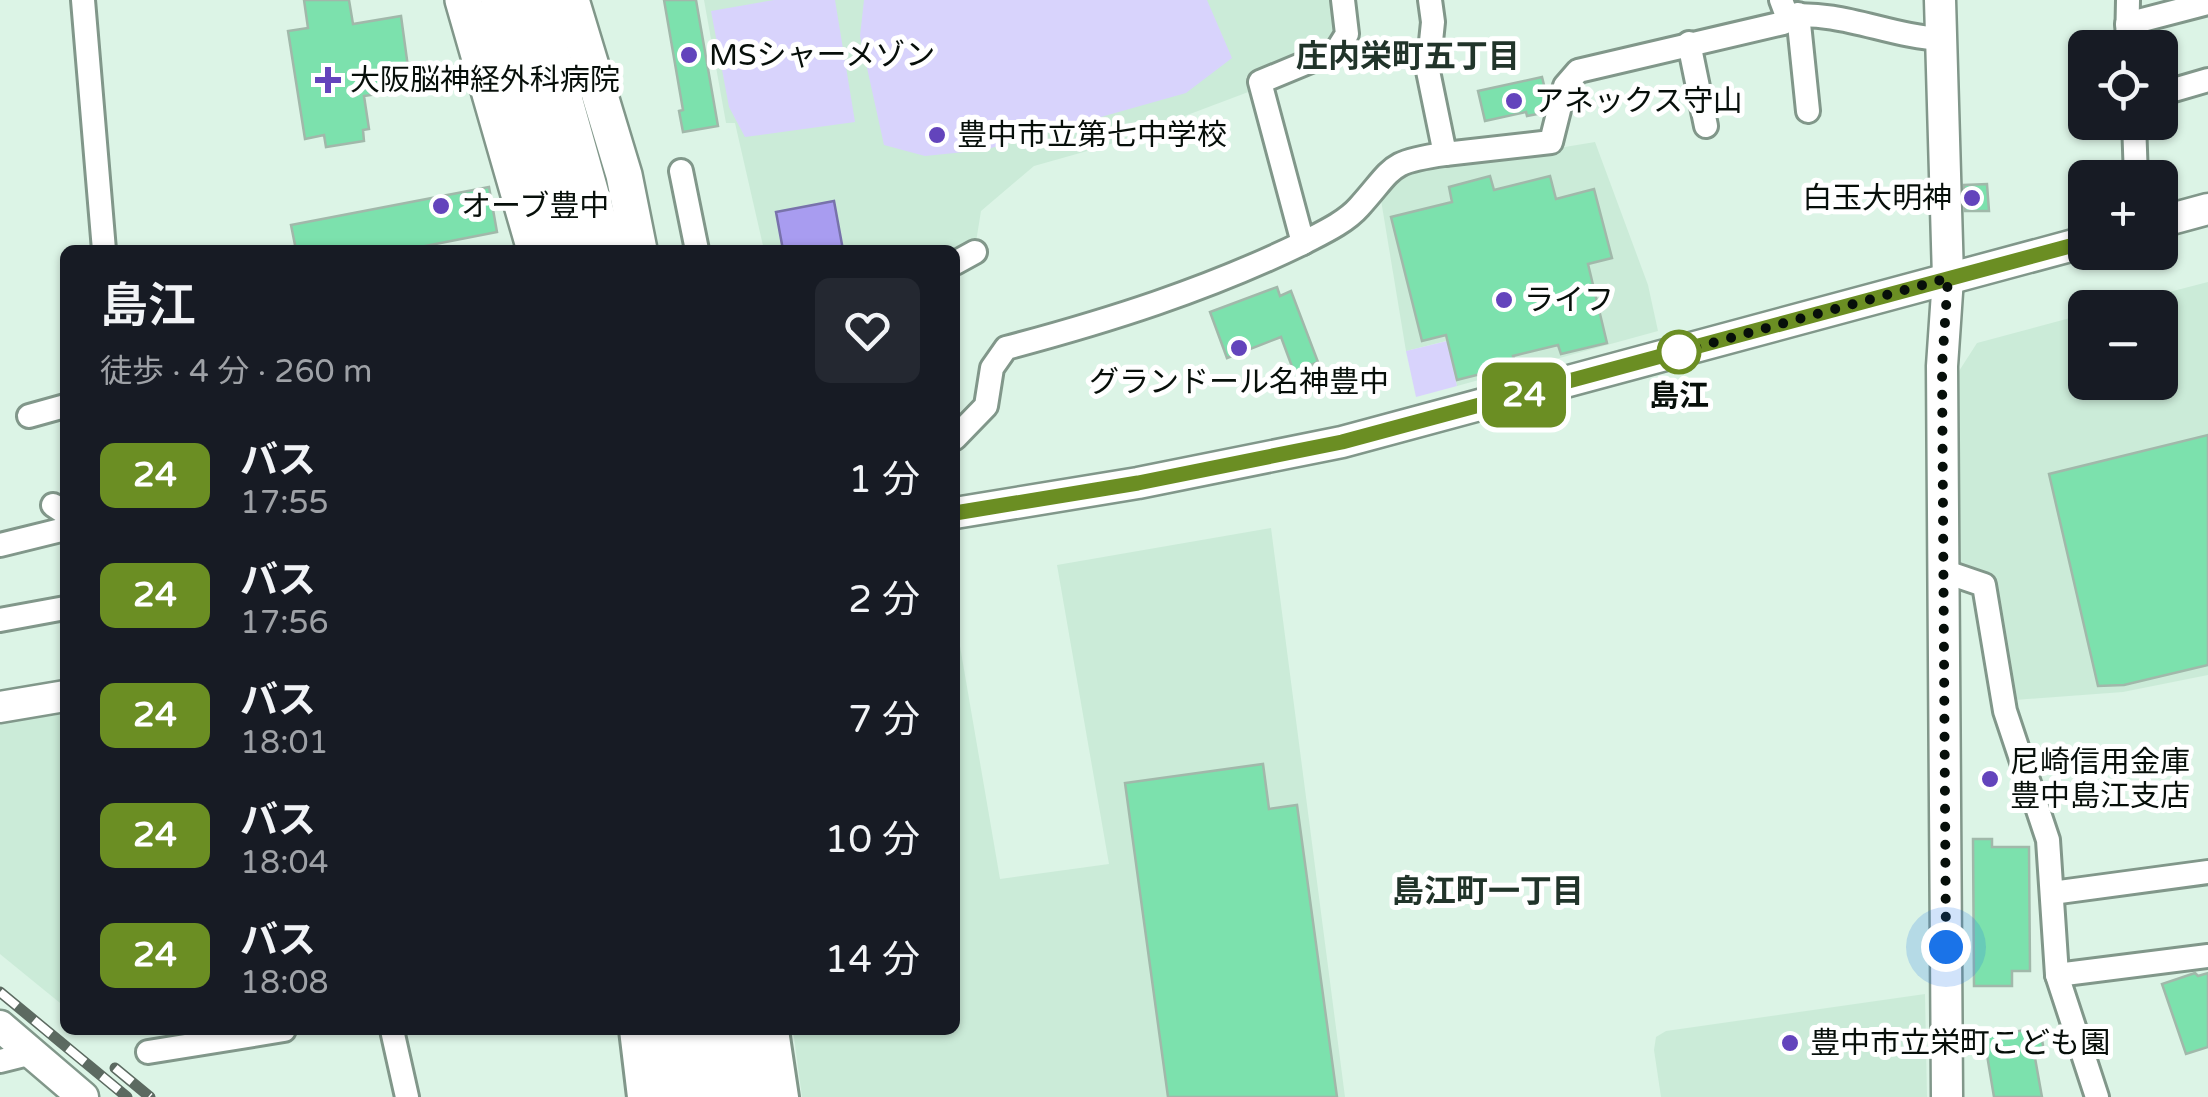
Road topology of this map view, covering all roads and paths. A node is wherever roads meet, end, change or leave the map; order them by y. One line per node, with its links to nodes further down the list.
1 (83, 0): 23 (street)
2 (463, 0): 24 (main road)
3 (501, 0): 25 (highway)
4 (534, 0): 26 (highway)
5 (571, 0): 27 (main road)
6 (1344, 0): 22 (street)
7 (1430, 0): 18 (street)
8 (1940, 0): 12 (main road)
9 (2208, 3): 11 (street)
10 (1789, 10): 12 (street); 13 (street); 16 (street)
11 (2127, 24)
12 (1943, 39): 30 (main road)
13 (1689, 44): 17 (street); 18 (street)
14 (2208, 80): 15 (street)
15 (2178, 89)
16 (1808, 111)
17 (1706, 126)
18 (1445, 154): 22 (street)
19 (681, 171): 28 (street)
20 (2208, 209): 21 (main road)
21 (2178, 217)
22 (1303, 243): 33 (street)
23 (104, 245)
24 (534, 245)
25 (570, 245)
26 (603, 245)
27 (639, 245)
28 (696, 245)
29 (2068, 246): 30 (main road)
30 (1948, 278): 34 (main road); 37 (main road)
31 (60, 407): 32 (street)
32 (29, 416)
33 (960, 433)
34 (960, 512)
35 (60, 530): 36 (street)
36 (0, 545)
37 (1944, 571): 43 (street); 67 (main road)
38 (60, 609): 39 (street)
39 (0, 620)
40 (60, 697): 41 (main road)
41 (0, 707)
42 (2208, 872): 43 (street)
43 (2052, 893): 45 (street)
44 (2208, 956): 45 (street)
45 (2057, 975): 68 (street)
46 (0, 1026): 56 (main road)
47 (250, 1035): 55 (street)
48 (393, 1035): 60 (street)
49 (632, 1035): 61 (street)
50 (654, 1035): 62 (main road)
51 (689, 1035): 63 (highway)
52 (723, 1035): 64 (highway)
53 (757, 1035): 65 (main road)
54 (779, 1035): 66 (street)
55 (148, 1052)
56 (32, 1053): 57 (street); 58 (main road)
57 (0, 1060)
58 (58, 1086): 59 (main road)
59 (83, 1097)
60 (407, 1097)
61 (639, 1097)
62 (662, 1097)
63 (697, 1097)
64 (732, 1097)
65 (764, 1097)
66 (787, 1097)
67 (1946, 1097)
68 (2097, 1097)

